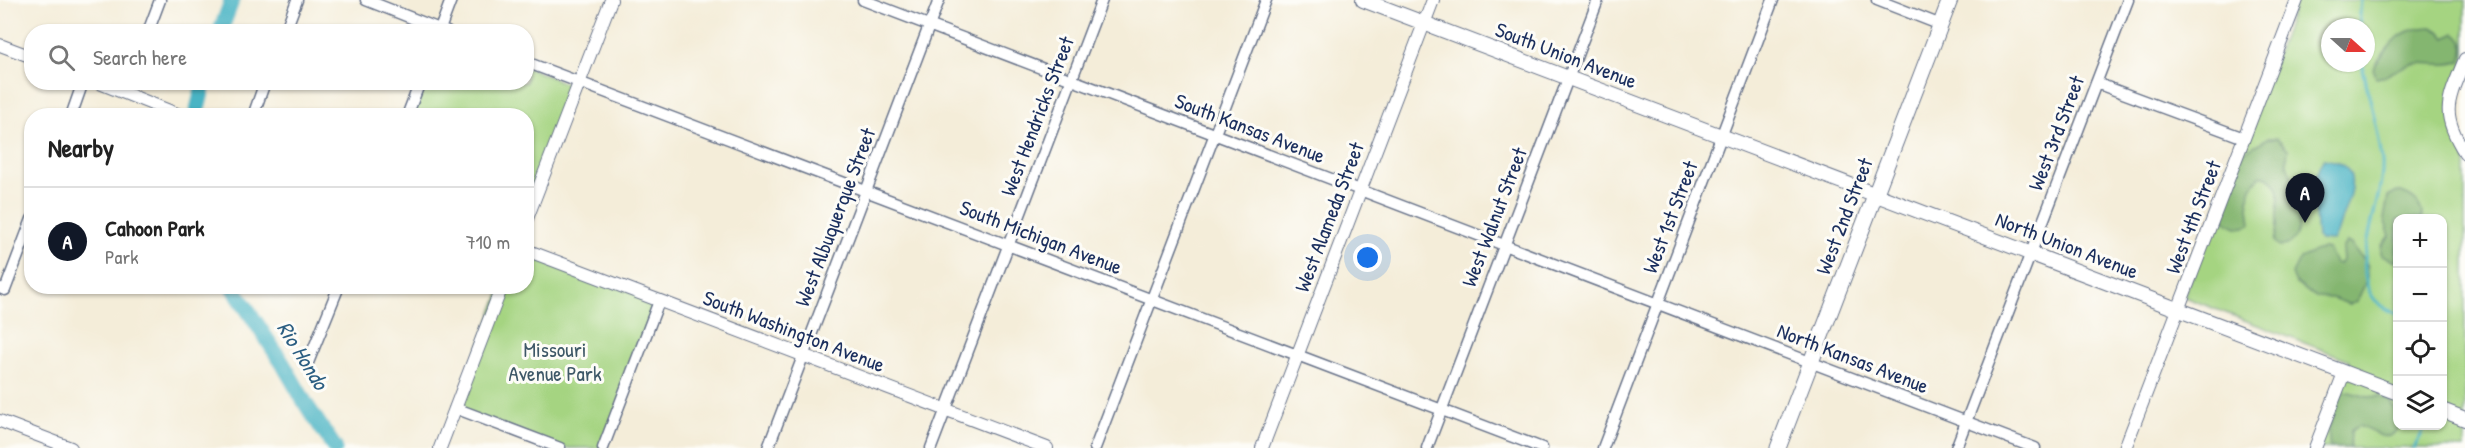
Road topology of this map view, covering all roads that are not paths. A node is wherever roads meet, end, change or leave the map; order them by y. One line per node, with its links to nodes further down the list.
1 (160, 0): 18 (street)
2 (297, 0): 19 (street)
3 (366, 0): 20 (street)
4 (451, 0): 21 (street)
5 (611, 0): 31 (street)
6 (863, 0): 24 (street, South Kansas Avenue)
7 (939, 0): 24 (street, West Albuquerque Street)
8 (1102, 0): 30 (street, West Hendricks Street)
9 (1266, 0): 41 (street)
10 (1363, 0): 22 (main road, South Union Avenue)
11 (1433, 0): 22 (street, West Alameda Street)
12 (1598, 0): 29 (street, West Walnut Street)
13 (1773, 0): 42 (street, West 1st Street)
14 (1877, 0): 23 (street)
15 (1950, 0): 23 (main road, West 2nd Street)
16 (2128, 0): 32 (street, West 3rd Street)
17 (2297, 0): 43 (street, West 4th Street)
18 (151, 24)
19 (288, 24)
20 (425, 24)
21 (444, 24)
22 (1424, 24): 29 (main road, South Union Avenue); 46 (street, West Alameda Street)
23 (1941, 25): 47 (main road, West 2nd Street)
24 (929, 26): 30 (street, South Kansas Avenue); 45 (street, West Albuquerque Street)
25 (0, 45): 26 (street)
26 (24, 54)
27 (2465, 59): 44 (street)
28 (534, 65): 31 (street, South Michigan Avenue)
29 (1568, 78): 42 (main road, South Union Avenue); 51 (street, West Walnut Street)
30 (1071, 81): 41 (street, South Kansas Avenue); 50 (street, West Hendricks Street)
31 (580, 82): 45 (street, South Michigan Avenue); 48 (street)
32 (2096, 83): 43 (street); 53 (street, West 3rd Street)
33 (80, 90): 37 (street)
34 (132, 90): 38 (street)
35 (262, 90): 39 (street)
36 (417, 90): 40 (street)
37 (74, 108)
38 (167, 108)
39 (256, 108)
40 (410, 108)
41 (1214, 136): 46 (street, South Kansas Avenue); 58 (street)
42 (1721, 136): 47 (main road, North Union Avenue); 59 (street, West 1st Street)
43 (2244, 138): 60 (street, West 4th Street)
44 (2465, 153)
45 (866, 191): 50 (street, South Michigan Avenue); 61 (street, West Albuquerque Street)
46 (1360, 191): 51 (street, South Kansas Avenue); 62 (street, West Alameda Street)
47 (1875, 195): 53 (main road, North Union Avenue); 63 (main road, West 2nd Street)
48 (534, 200)
49 (24, 238): 54 (street)
50 (1009, 245): 58 (street, South Michigan Avenue); 68 (street, West Hendricks Street)
51 (1504, 246): 59 (street, South Kansas Avenue); 69 (street, West Walnut Street)
52 (534, 253): 57 (street, South Washington Avenue)
53 (2030, 253): 60 (main road, North Union Avenue); 73 (street, West 3rd Street)
54 (2, 289)
55 (336, 294): 64 (street)
56 (499, 294): 67 (street)
57 (659, 301): 61 (street, South Washington Avenue); 77 (street)
58 (1151, 301): 62 (street, South Michigan Avenue); 81 (street)
59 (1657, 305): 63 (street, North Kansas Avenue); 85 (street, West 1st Street)
60 (2179, 310): 65 (main road, North Union Avenue); 89 (street, West 4th Street)
61 (803, 355): 68 (street, South Washington Avenue); 78 (street, West Albuquerque Street)
62 (1298, 355): 69 (street, South Michigan Avenue); 82 (street, West Alameda Street)
63 (1811, 363): 73 (street, North Kansas Avenue); 86 (main road, West 2nd Street)
64 (308, 365)
65 (2344, 373): 66 (main road, North Union Avenue); 90 (street)
66 (2393, 391)
67 (455, 408): 75 (street); 76 (street)
68 (946, 410): 79 (street, West Hendricks Street); 80 (street, South Washington Avenue)
69 (1441, 410): 83 (street, West Walnut Street); 84 (street, South Michigan Avenue)
70 (2447, 412): 71 (main road)
71 (2465, 419)
72 (0, 421): 74 (street)
73 (1966, 422): 87 (street, West 3rd Street); 88 (street, North Kansas Avenue)
74 (71, 448)
75 (440, 448)
76 (560, 448)
77 (603, 448)
78 (768, 448)
79 (932, 448)
80 (1047, 448)
81 (1095, 448)
82 (1262, 448)
83 (1427, 448)
84 (1542, 448)
85 (1603, 448)
86 (1778, 448)
87 (1956, 448)
88 (2035, 448)
89 (2125, 448)
90 (2315, 448)

